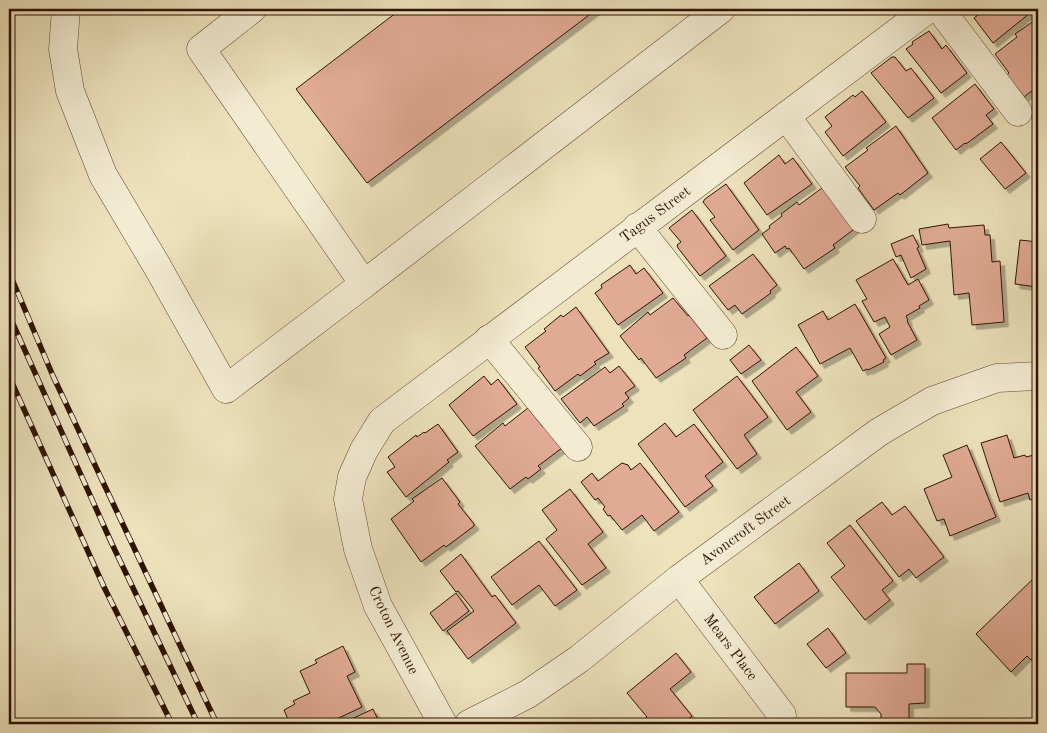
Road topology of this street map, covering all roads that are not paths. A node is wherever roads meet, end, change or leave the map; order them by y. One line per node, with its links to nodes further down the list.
1 (66, 9): 10 (street)
2 (252, 9): 10 (street)
3 (721, 9): 10 (street)
4 (928, 9): 7 (street, Tagus Street)
5 (940, 9): 6 (street)
6 (1018, 112)
7 (786, 116): 8 (street); 9 (street, Tagus Street)
8 (862, 220)
9 (637, 228): 11 (street); 12 (street, Tagus Street)
10 (364, 284)
11 (723, 335)
12 (489, 339): 14 (street, Tagus Street); 15 (street)
13 (1038, 376): 16 (street, Avoncroft Street)
14 (382, 421): 18 (street, Croton Avenue)
15 (578, 447)
16 (679, 579): 17 (street, Mears Place); 19 (street, Avoncroft Street)
17 (782, 715)
18 (443, 724)
19 (469, 724)

